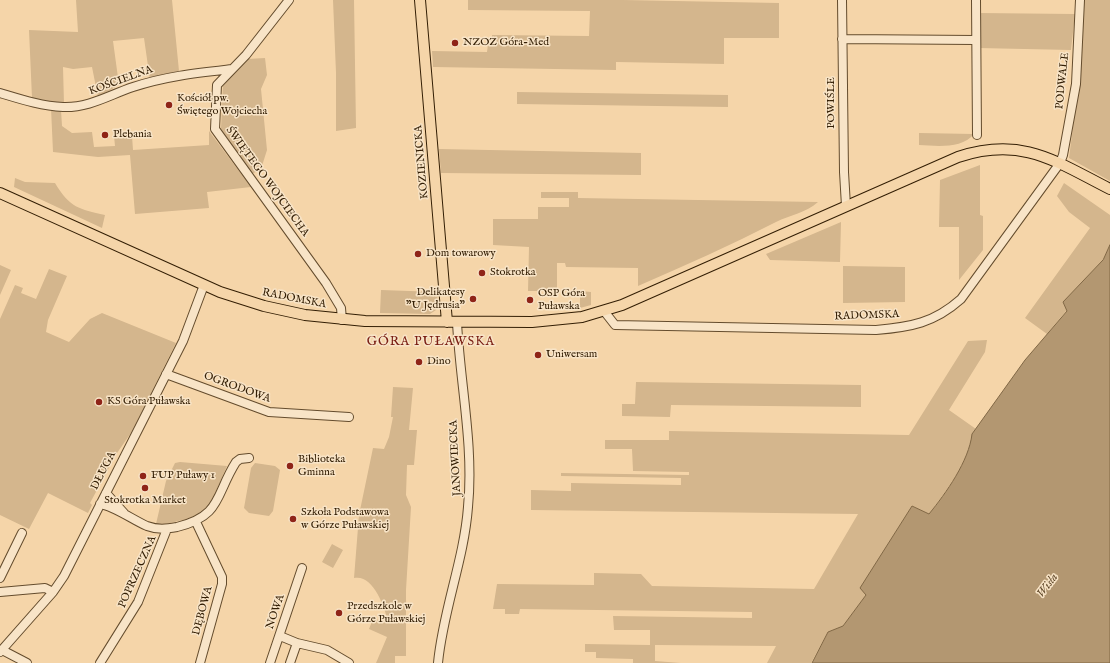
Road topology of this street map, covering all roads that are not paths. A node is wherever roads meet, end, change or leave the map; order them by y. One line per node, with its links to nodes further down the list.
1 (289, 0): 8 (street)
2 (420, 0): 20 (main road, KOZIENICKA)
3 (842, 0): 6 (street, POWIŚLE)
4 (976, 0): 7 (street)
5 (1080, 0): 13 (street, PODWALE)
6 (842, 39): 7 (street); 16 (street, POWIŚLE)
7 (976, 40): 12 (street)
8 (232, 69): 9 (street, KOŚCIELNA); 10 (street)
9 (203, 72): 10 (street); 11 (street, KOŚCIELNA)
10 (216, 85): 19 (street, ŚWIĘTEGO WOJCIECHA)
11 (0, 93)
12 (977, 135)
13 (1060, 163): 14 (main road, RADOMSKA); 16 (main road, RADOMSKA); 18 (street, RADOMSKA)
14 (1110, 189)
15 (0, 193): 17 (main road, RADOMSKA)
16 (846, 206): 18 (main road, RADOMSKA)
17 (204, 285): 19 (main road, RADOMSKA); 21 (street, DŁUGA)
18 (604, 311): 20 (main road, RADOMSKA)
19 (342, 320): 20 (main road, RADOMSKA)
20 (452, 322): 43 (street, JANOWIECKA)
21 (166, 374): 22 (street, OGRODOWA); 24 (street, DŁUGA)
22 (349, 417)
23 (249, 458): 27 (street)
24 (106, 493): 25 (street, DŁUGA); 26 (street)
25 (100, 504): 26 (street); 33 (street, DŁUGA)
26 (124, 514): 28 (street)
27 (196, 522): 28 (street); 39 (street, DĘBOWA)
28 (167, 529): 38 (street, POPRZECZNA)
29 (22, 533): 31 (street)
30 (302, 568): 34 (street, NOWA)
31 (0, 578)
32 (0, 592): 33 (street)
33 (53, 592): 36 (street, DŁUGA)
34 (280, 636): 35 (street); 40 (street, NOWA)
35 (297, 643): 41 (street); 42 (street)
36 (1, 651): 37 (street)
37 (27, 663)
38 (100, 663)
39 (200, 663)
40 (270, 663)
41 (290, 663)
42 (349, 663)
43 (438, 663)

